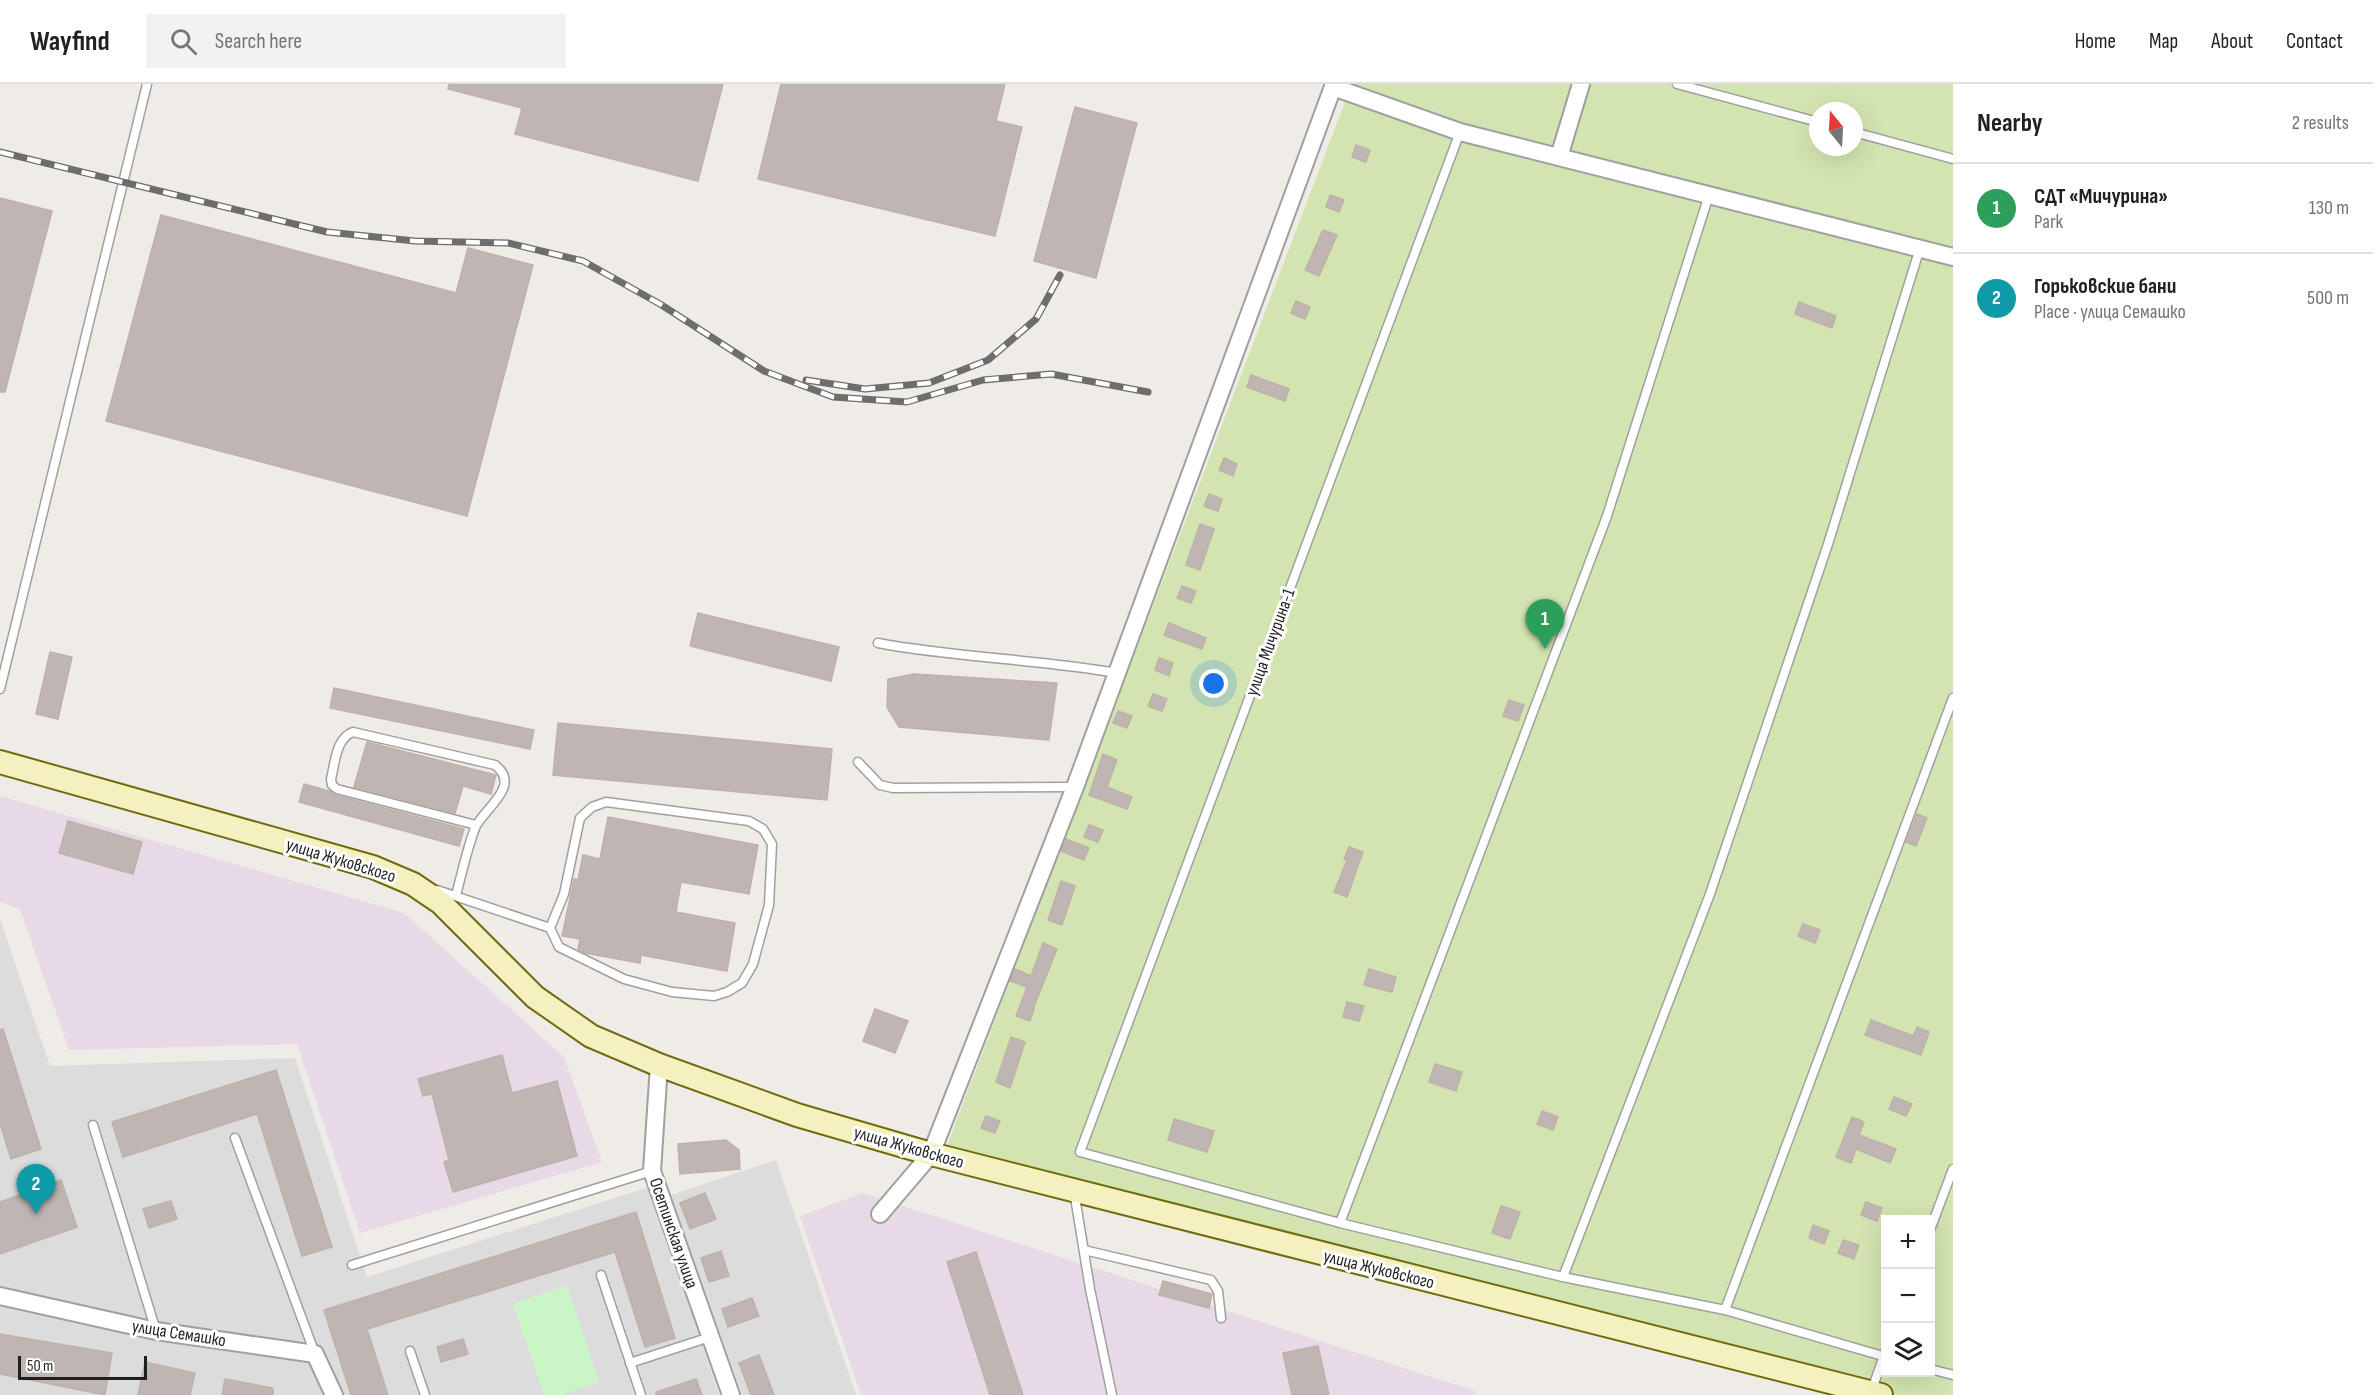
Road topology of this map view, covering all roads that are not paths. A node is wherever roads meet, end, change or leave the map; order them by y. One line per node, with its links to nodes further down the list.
1 (147, 84): 15 (lane)
2 (1581, 84): 8 (street)
3 (1677, 84): 5 (lane)
4 (1334, 86): 6 (street); 14 (street)
5 (1809, 120)
6 (1460, 132): 8 (street); 33 (lane, улица Мичурина-1)
7 (1863, 134): 9 (lane)
8 (1559, 157): 10 (street)
9 (1953, 159)
10 (1709, 195): 11 (street); 33 (lane)
11 (1920, 248): 12 (street); 37 (lane)
12 (1953, 257)
13 (878, 643): 14 (lane)
14 (1117, 673): 19 (street)
15 (0, 689)
16 (1953, 698): 39 (lane)
17 (0, 762): 21 (main road, улица Жуковского)
18 (858, 762): 19 (lane)
19 (1075, 787): 27 (street)
20 (476, 825): 20 (lane); 22 (lane)
21 (413, 884): 22 (lane); 24 (main road, улица Жуковского)
22 (456, 895): 23 (lane)
23 (550, 928): 23 (lane)
24 (658, 1065): 27 (main road, улица Жуковского); 29 (street, Осетинская улица)
25 (93, 1125): 41 (lane)
26 (235, 1138): 45 (lane)
27 (931, 1154): 30 (main road, улица Жуковского); 31 (street)
28 (1953, 1169): 32 (lane)
29 (652, 1171): 35 (lane); 42 (street, Осетинская улица)
30 (1074, 1191): 34 (lane); 50 (main road, улица Жуковского)
31 (880, 1215)
32 (1935, 1217)
33 (1340, 1223): 37 (lane)
34 (1084, 1250): 40 (lane); 55 (lane)
35 (352, 1265)
36 (601, 1275): 46 (lane)
37 (1563, 1277): 39 (lane)
38 (0, 1296): 41 (street, улица Семашко)
39 (1725, 1310): 44 (lane)
40 (1221, 1318)
41 (156, 1331): 45 (street, улица Семашко)
42 (710, 1337): 46 (lane); 54 (street, Осетинская улица)
43 (410, 1351): 52 (lane)
44 (1881, 1353)
45 (315, 1354): 51 (street)
46 (630, 1363): 53 (lane)
47 (1935, 1370): 49 (lane)
48 (1881, 1372): 50 (lane)
49 (1953, 1375)
50 (1876, 1394)
51 (334, 1395)
52 (424, 1395)
53 (641, 1395)
54 (731, 1395)
55 (1112, 1395)

